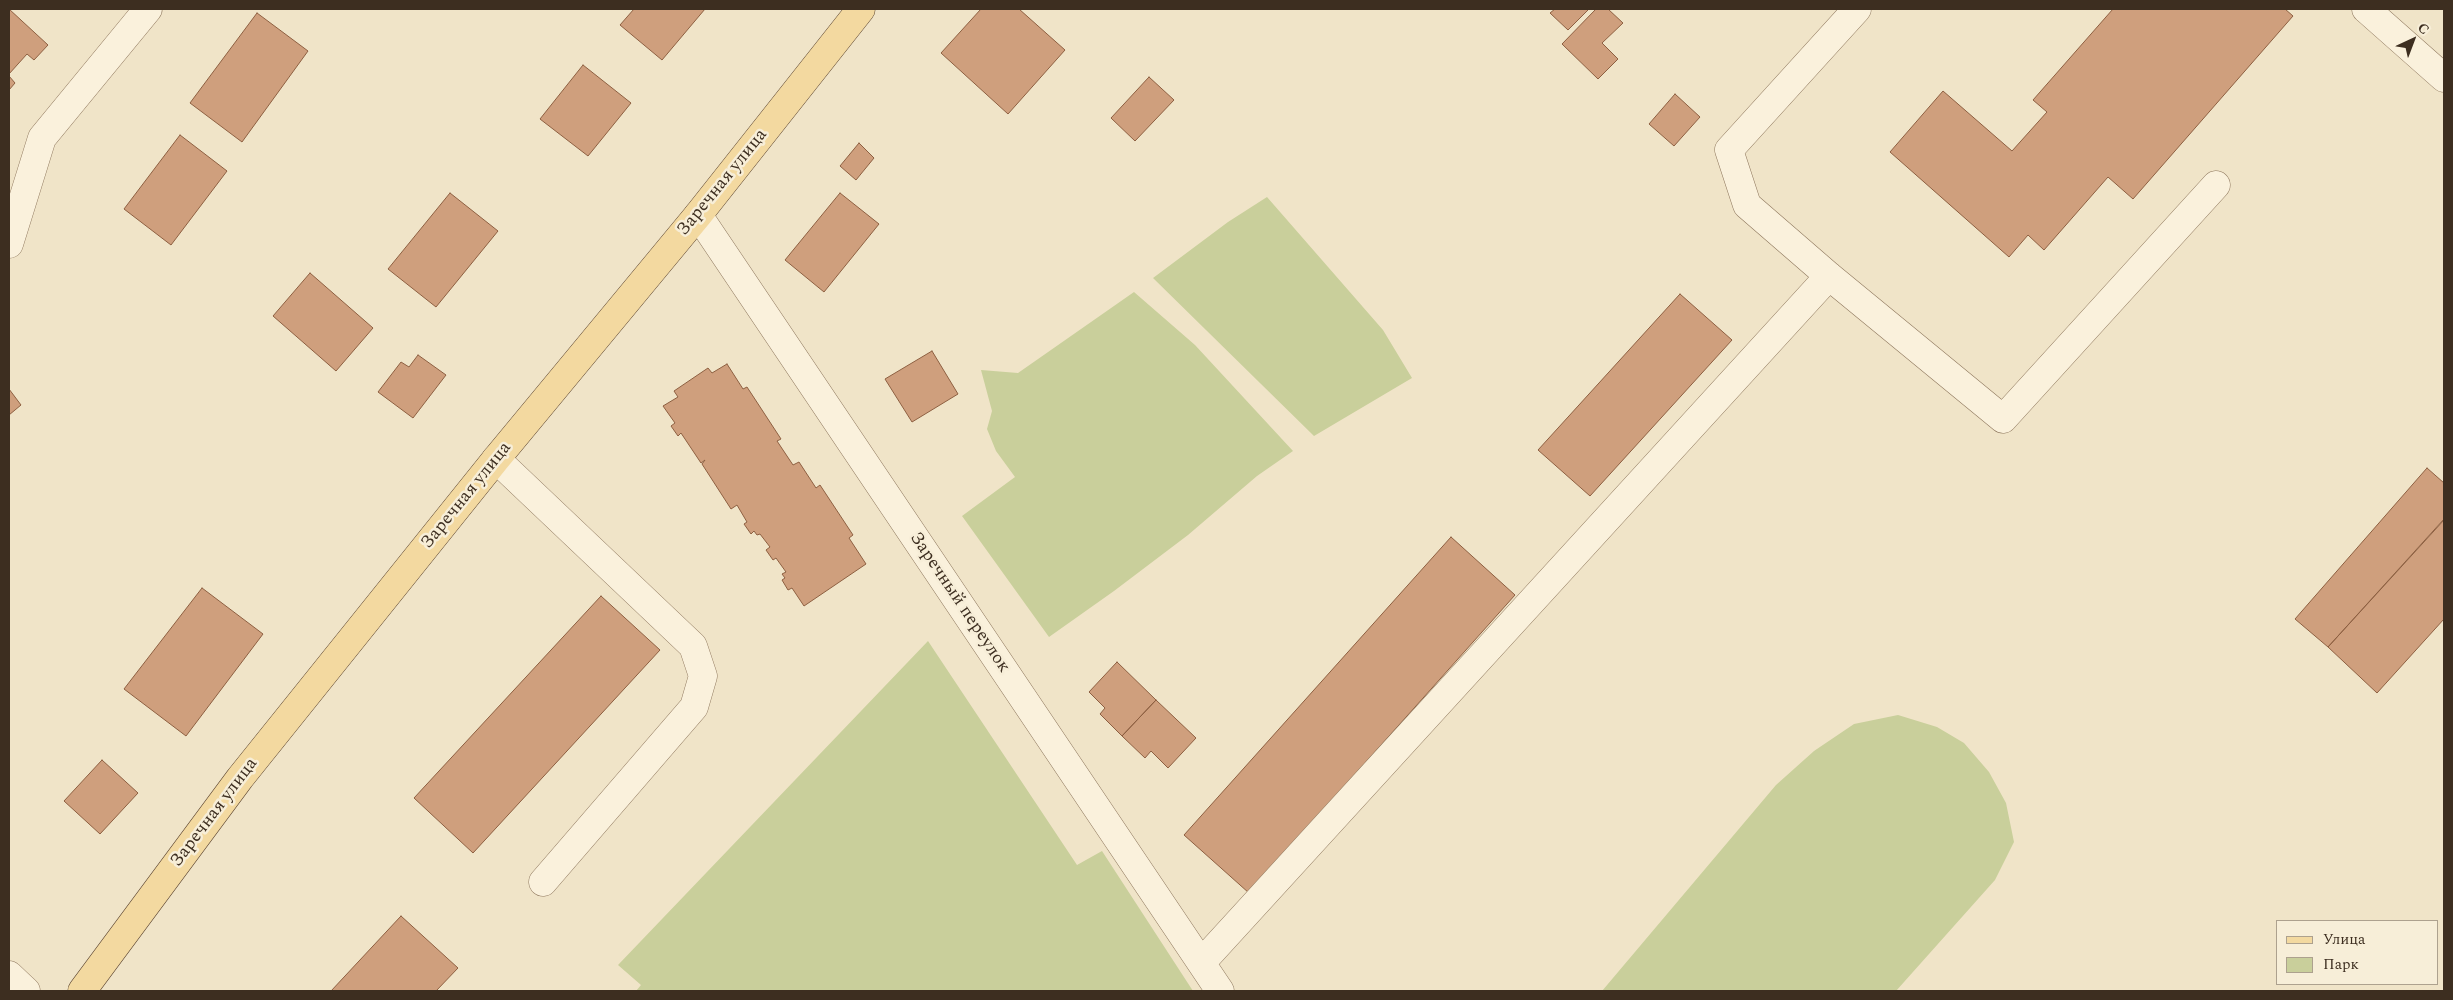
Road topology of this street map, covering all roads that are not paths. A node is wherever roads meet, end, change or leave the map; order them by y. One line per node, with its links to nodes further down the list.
1 (148, 9): 8 (street)
2 (861, 9): 7 (main road, Заречная улица)
3 (1856, 9): 9 (street)
4 (2366, 9): 5 (street)
5 (2444, 78)
6 (2216, 185): 9 (street)
7 (698, 215): 10 (main road, Заречная улица); 12 (street, Заречный переулок)
8 (9, 244)
9 (1828, 276): 12 (street)
10 (496, 459): 11 (street); 15 (main road, Заречная улица)
11 (543, 882)
12 (1202, 962): 16 (street, Заречный переулок)
13 (9, 975): 14 (street)
14 (26, 991)
15 (82, 991)
16 (1220, 991)

